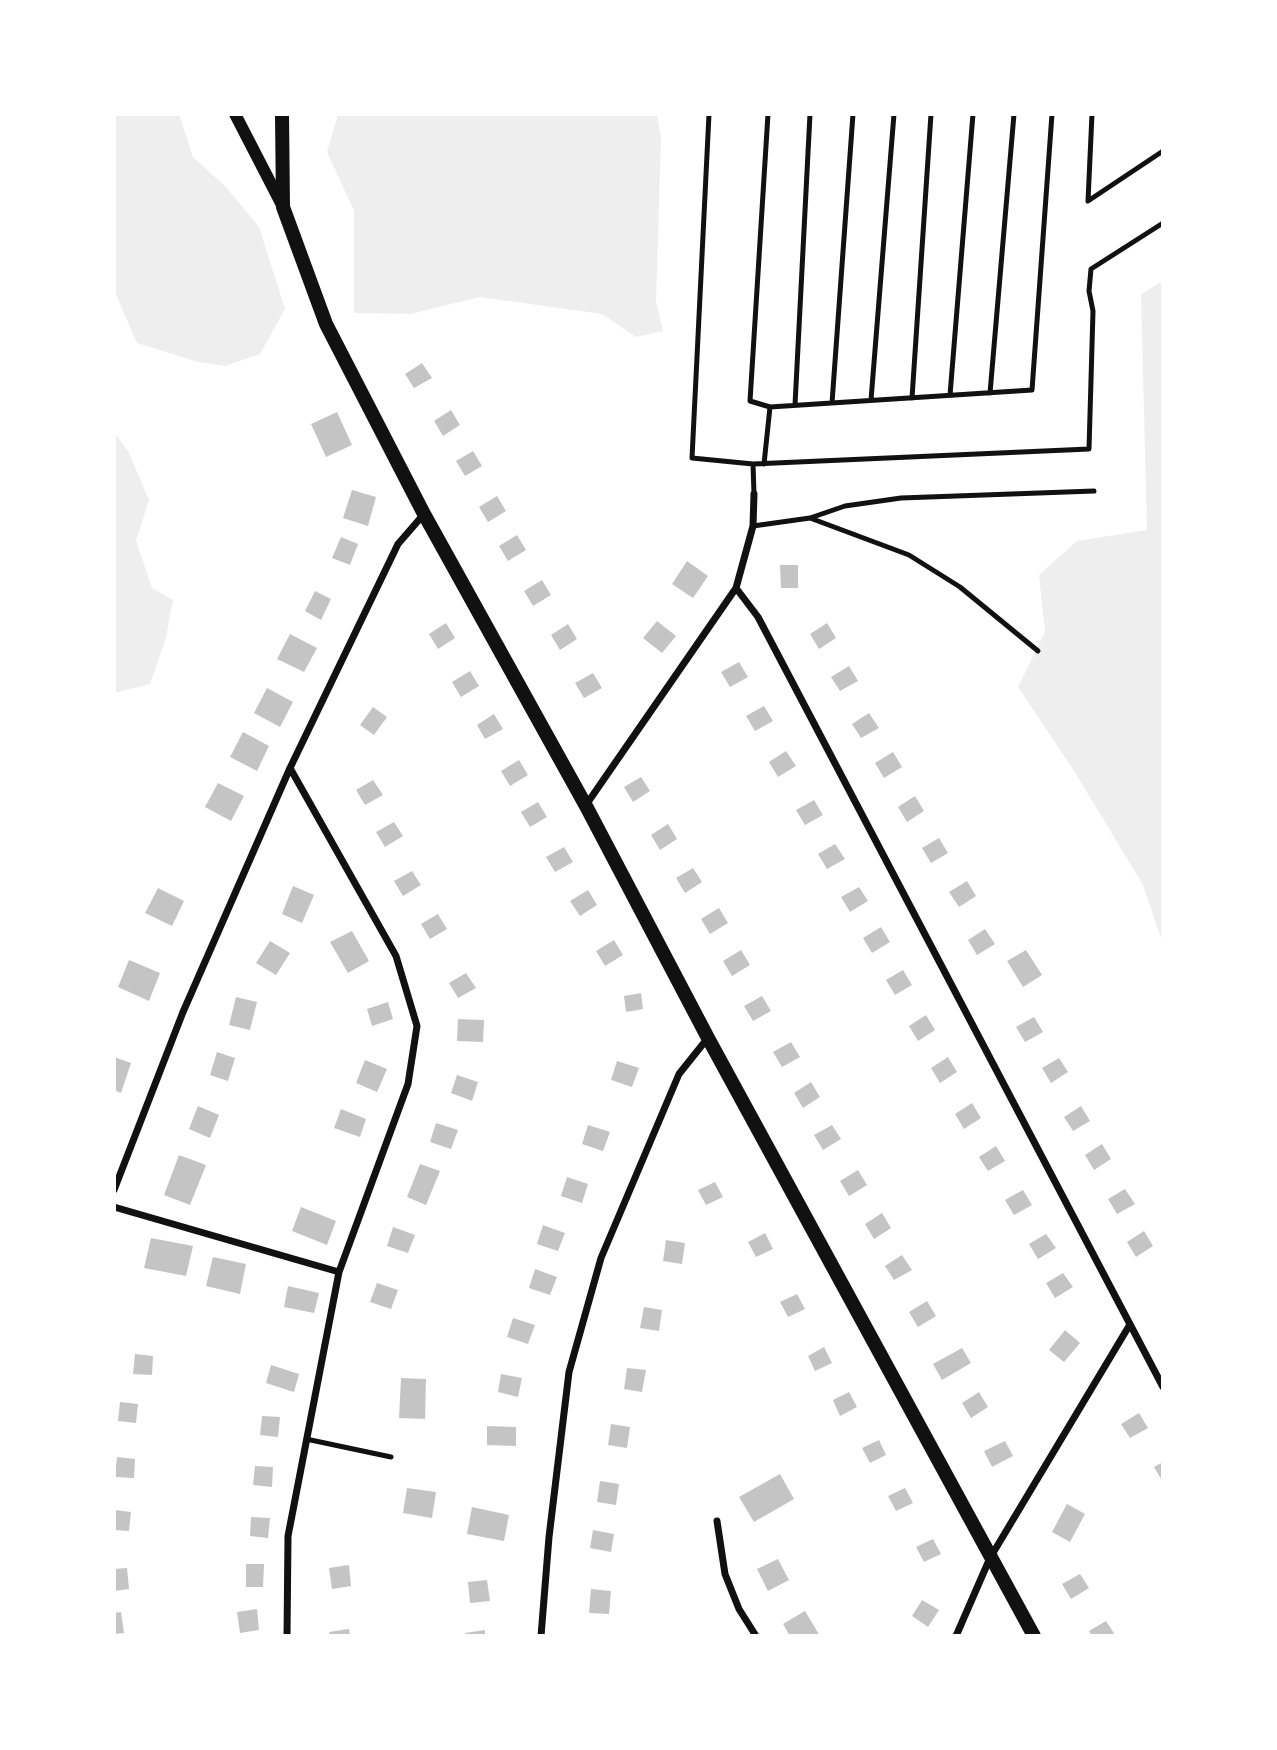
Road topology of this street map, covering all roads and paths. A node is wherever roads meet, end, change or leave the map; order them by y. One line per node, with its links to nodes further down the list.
1 (235, 114): 14 (street)
2 (282, 114): 14 (main road)
3 (709, 114): 23 (lane)
4 (768, 114): 22 (lane)
5 (810, 114): 21 (lane)
6 (853, 114): 20 (lane)
7 (894, 114): 19 (lane)
8 (932, 114): 18 (lane)
9 (973, 114): 17 (lane)
10 (1014, 114): 16 (lane)
11 (1052, 114): 16 (lane)
12 (1092, 114): 13 (lane)
13 (1163, 151)
14 (284, 207): 27 (main road)
15 (1163, 223): 24 (lane)
16 (989, 393): 17 (lane)
17 (950, 395): 18 (lane)
18 (912, 398): 19 (lane)
19 (871, 400): 20 (lane)
20 (832, 403): 21 (lane)
21 (795, 405): 22 (lane)
22 (770, 407): 24 (lane)
23 (753, 464): 24 (lane); 26 (lane)
24 (764, 464)
25 (1094, 491): 28 (lane)
26 (754, 494): 29 (street)
27 (424, 514): 32 (street); 33 (main road)
28 (810, 518): 29 (lane); 31 (lane)
29 (753, 526): 30 (street)
30 (736, 588): 33 (street); 38 (street)
31 (1038, 651)
32 (290, 768): 35 (street); 37 (street)
33 (586, 806): 34 (main road)
34 (708, 1038): 43 (main road); 45 (street)
35 (114, 1190)
36 (114, 1207): 37 (street)
37 (340, 1272): 40 (street)
38 (1129, 1326): 39 (street); 43 (street)
39 (1163, 1387)
40 (306, 1439): 41 (lane); 44 (street)
41 (391, 1457)
42 (717, 1521): 46 (street)
43 (990, 1558): 47 (street); 48 (main road)
44 (286, 1636)
45 (541, 1636)
46 (756, 1636)
47 (956, 1636)
48 (1034, 1636)

